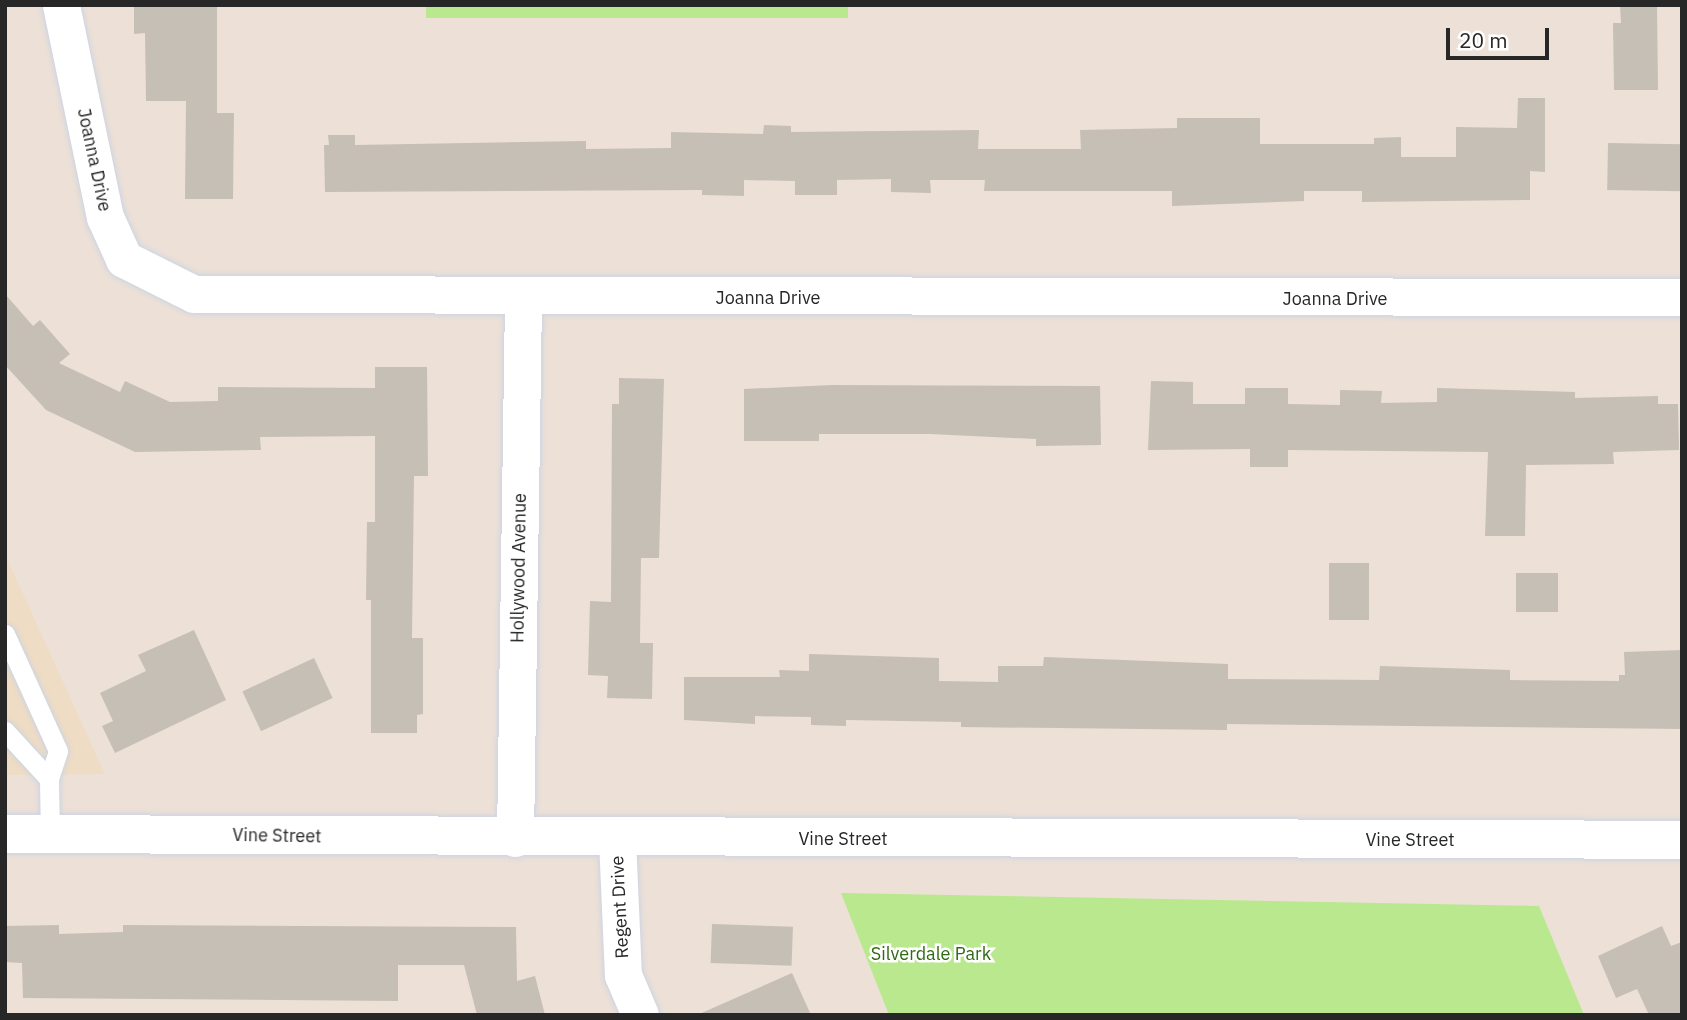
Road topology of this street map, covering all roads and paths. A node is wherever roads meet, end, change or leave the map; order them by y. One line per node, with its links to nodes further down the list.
1 (61, 5): 2 (street, Joanna Drive)
2 (523, 297): 3 (street, Joanna Drive); 9 (street, Hollywood Avenue)
3 (1682, 297)
4 (5, 634): 6 (lane)
5 (5, 731): 6 (lane)
6 (49, 779): 8 (lane)
7 (5, 834): 8 (street, Vine Street)
8 (50, 834): 9 (street, Vine Street)
9 (516, 838): 10 (street, Vine Street)
10 (617, 839): 11 (street, Vine Street); 12 (street, Regent Drive)
11 (1682, 840)
12 (640, 1015)

